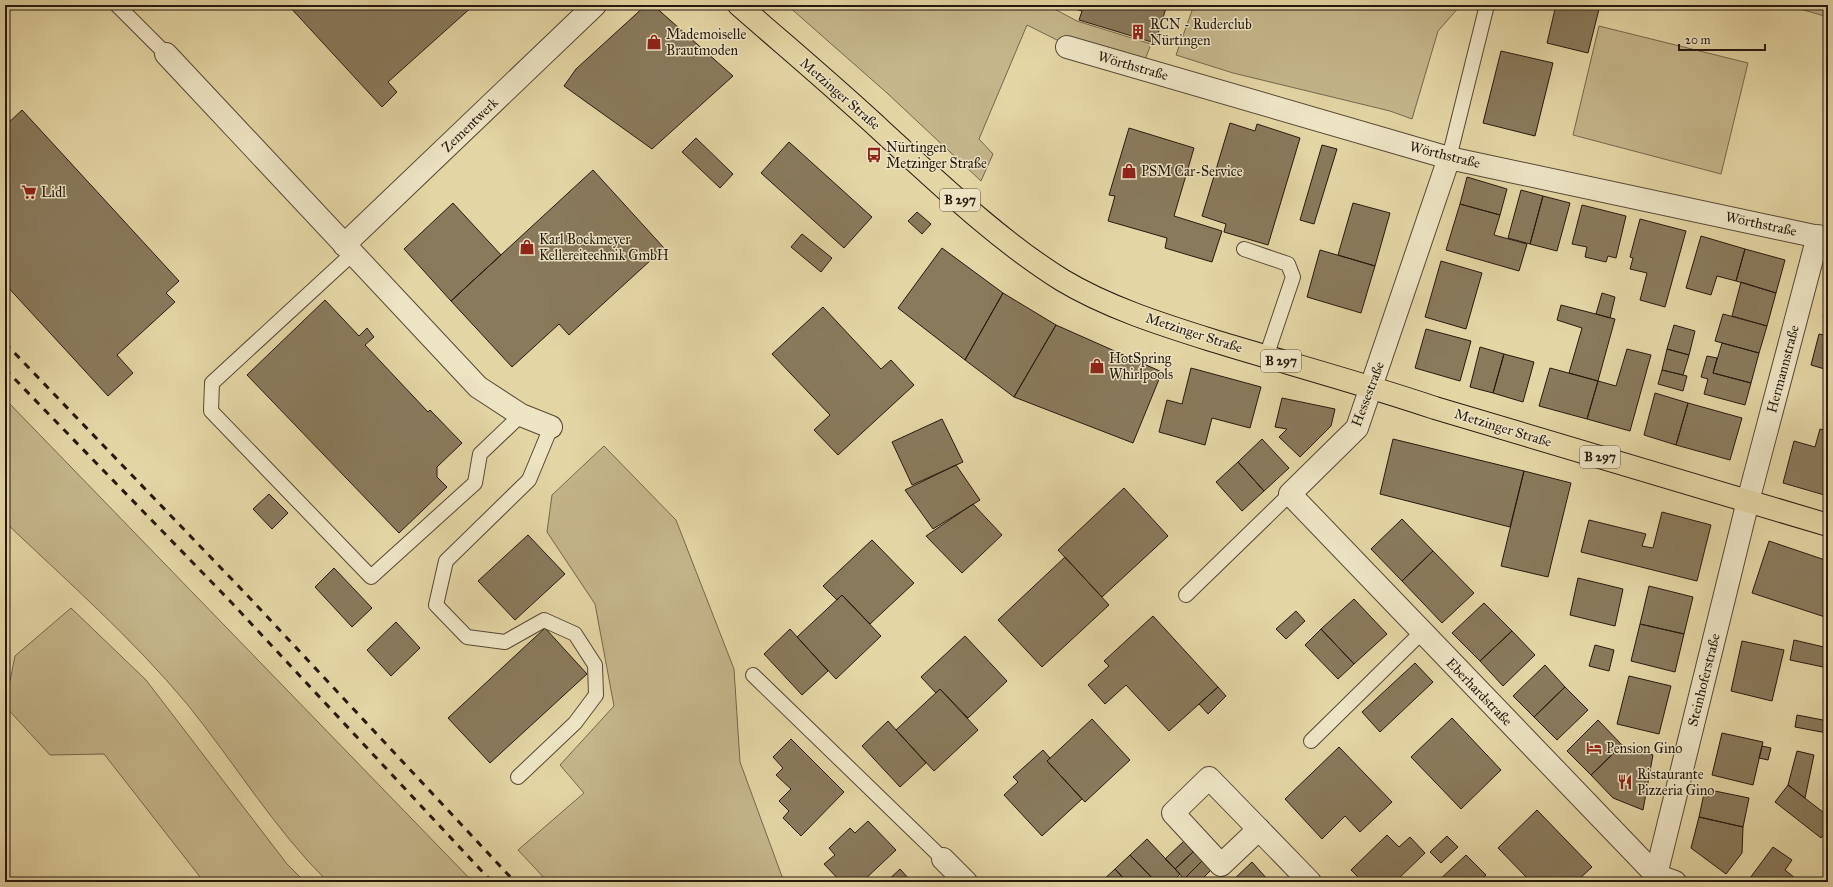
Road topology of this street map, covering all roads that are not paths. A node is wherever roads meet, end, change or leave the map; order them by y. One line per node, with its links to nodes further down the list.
1 (117, 5): 6 (lane)
2 (596, 5): 9 (street, Zementwerk)
3 (739, 5): 11 (main road, Metzinger Straße / B 297)
4 (1487, 5): 7 (lane)
5 (1067, 47): 7 (street, Wörthstraße)
6 (166, 54): 9 (street)
7 (1449, 158): 8 (street, Wörthstraße); 12 (street, Hessestraße)
8 (1823, 237): 16 (street, Hermannstraße)
9 (348, 249): 13 (street); 13 (lane)
10 (1244, 250): 11 (lane)
11 (1266, 357): 12 (main road, Metzinger Straße / B 297)
12 (1372, 387): 15 (street, Hessestraße); 16 (main road, Metzinger Straße / B 297)
13 (521, 415): 14 (street)
14 (551, 427): 22 (lane)
15 (1290, 494): 18 (lane, Hessestraße); 19 (street, Eberhardstraße)
16 (1748, 501): 17 (main road, Metzinger Straße / B 297); 25 (street, Steinhoferstraße)
17 (1828, 525)
18 (1186, 595)
19 (1422, 632): 21 (lane); 25 (street, Eberhardstraße)
20 (753, 675): 24 (lane)
21 (1311, 741)
22 (518, 777)
23 (1259, 829): 27 (street)
24 (944, 859): 26 (street)
25 (1659, 880)
26 (966, 882)
27 (1310, 882)

